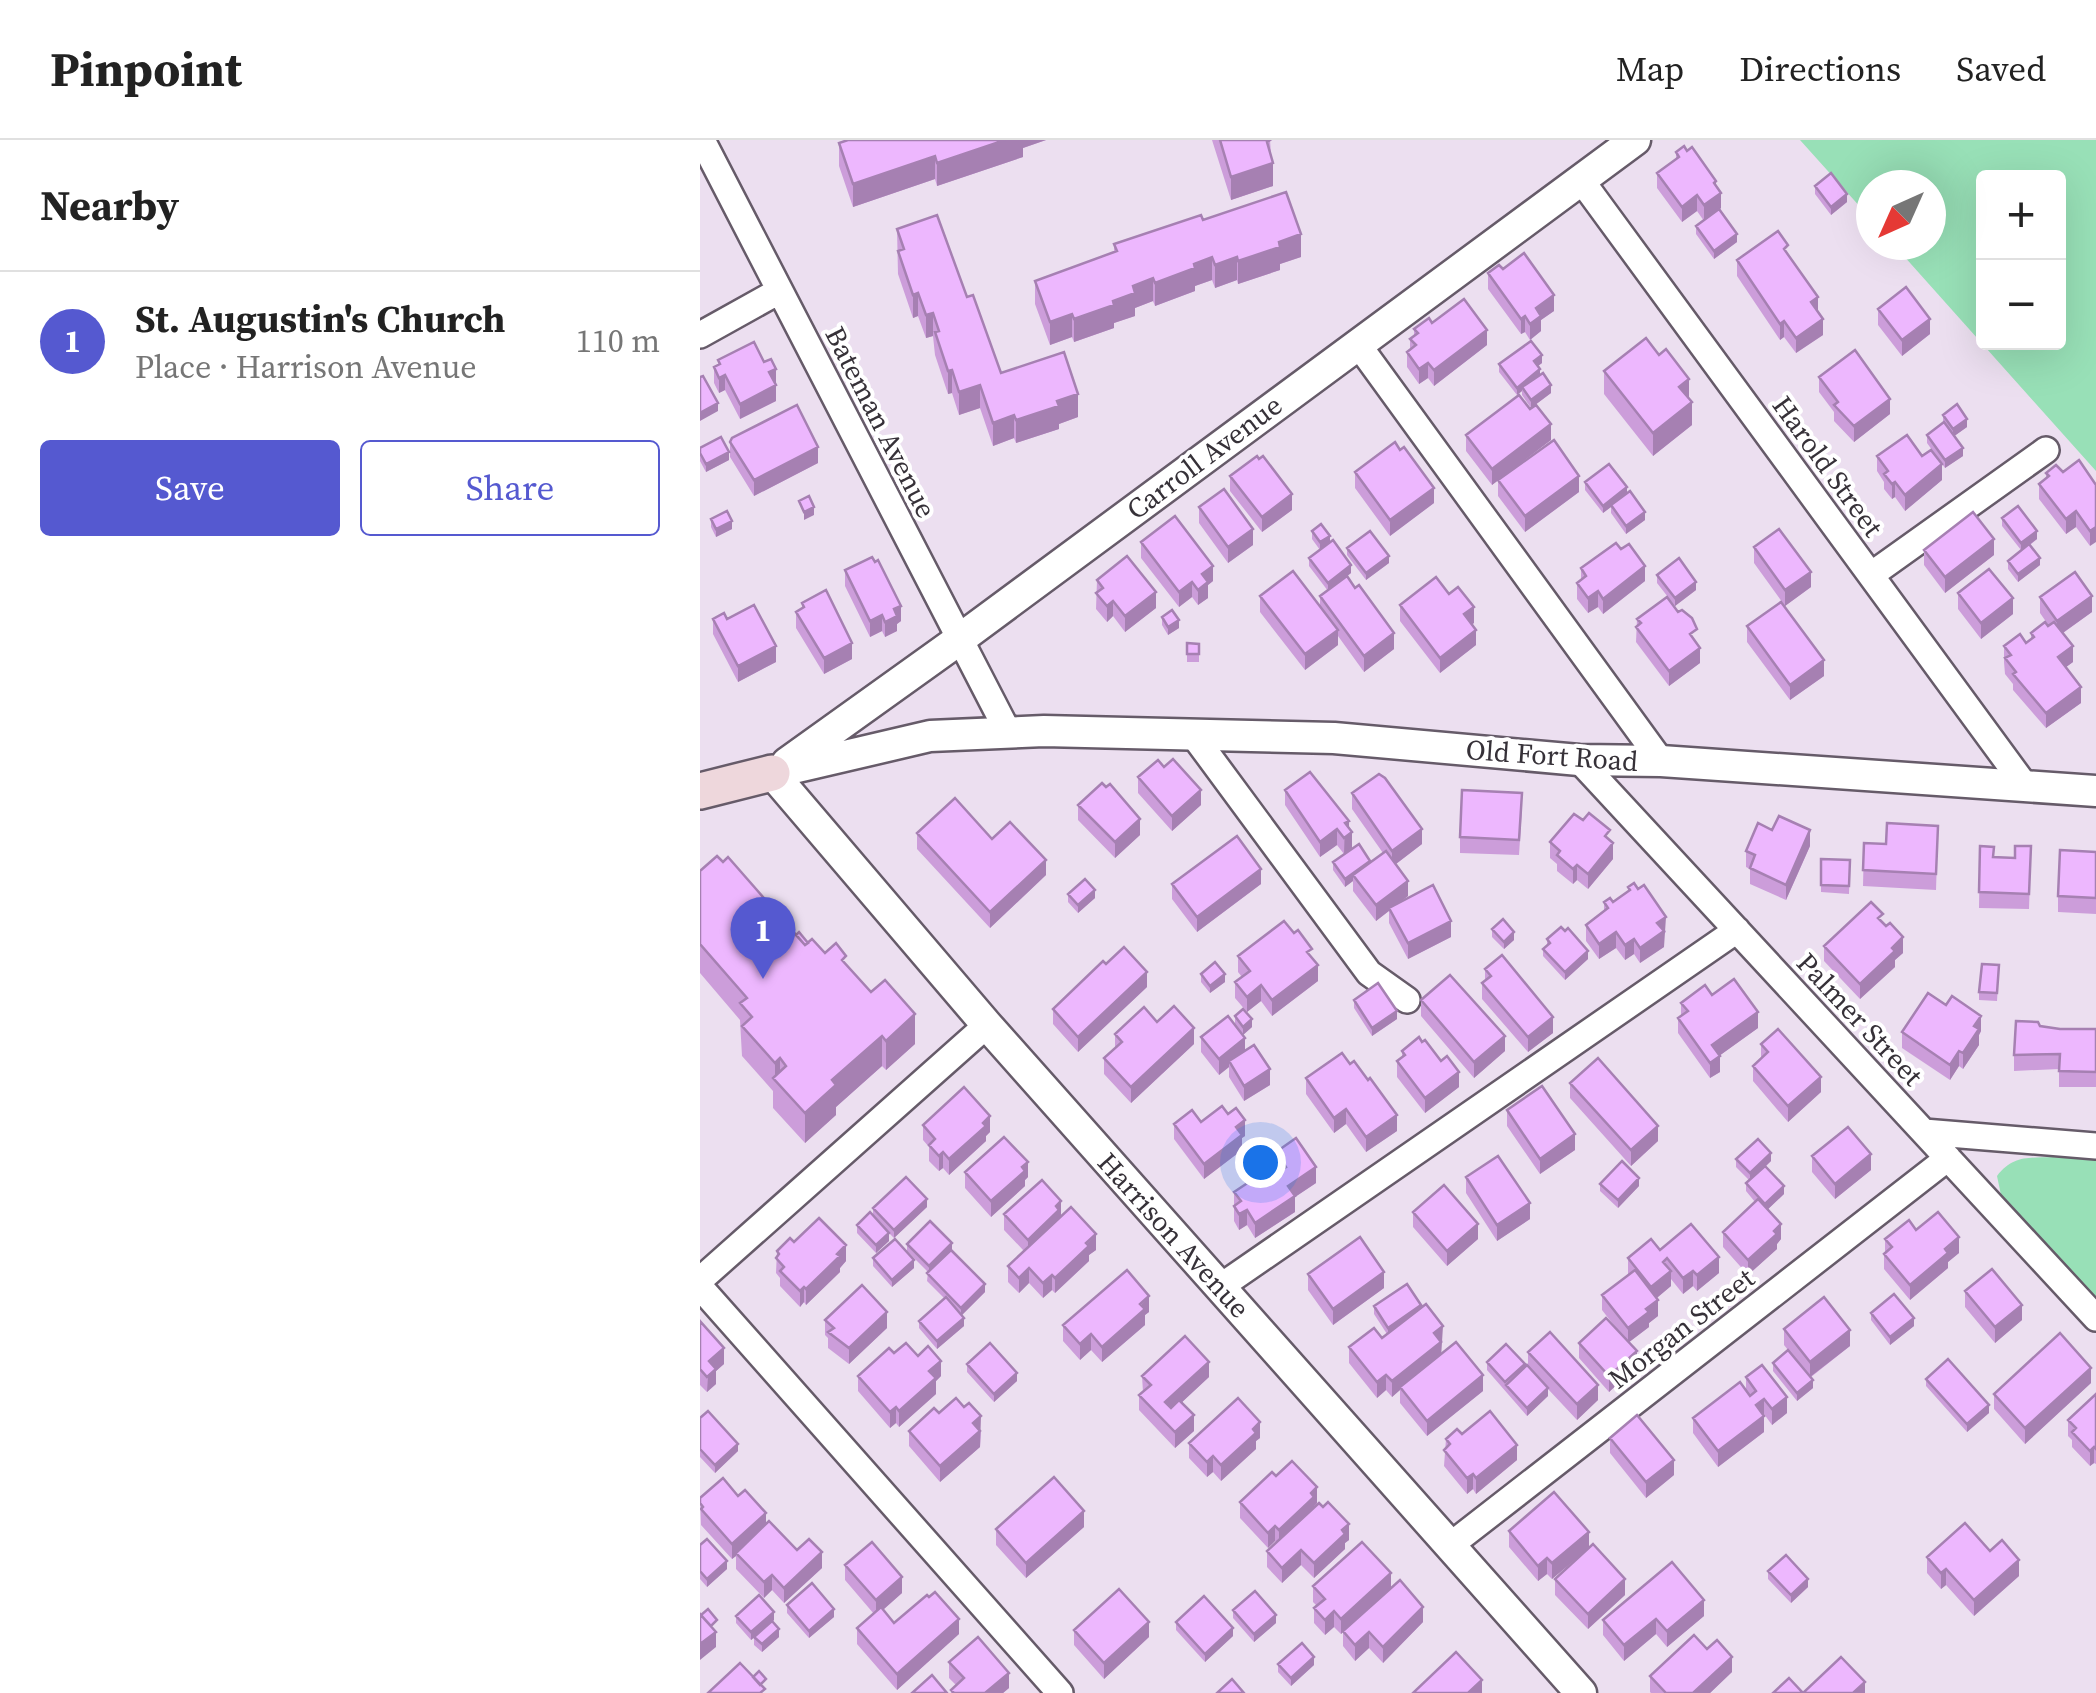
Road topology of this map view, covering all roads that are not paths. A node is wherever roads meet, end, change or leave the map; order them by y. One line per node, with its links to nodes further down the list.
1 (702, 140): 4 (street, Bateman Avenue)
2 (1636, 140): 3 (street, Carroll Avenue)
3 (1582, 180): 6 (street, Carroll Avenue); 8 (street, Harold Street)
4 (779, 291): 5 (street); 9 (street, Bateman Avenue)
5 (700, 335)
6 (1356, 344): 9 (street, Carroll Avenue); 13 (street)
7 (2046, 450): 8 (street)
8 (1871, 576): 15 (street, Harold Street)
9 (960, 640): 10 (street, Bateman Avenue); 14 (street, Carroll Avenue)
10 (1008, 732): 11 (street, Old Fort Road); 14 (street, Carroll Avenue)
11 (1194, 736): 12 (street, Old Fort Road); 19 (street)
12 (1579, 760): 13 (street, Old Fort Road); 18 (street, Palmer Street)
13 (1660, 762): 15 (street, Old Fort Road)
14 (772, 773): 16 (main road, Carroll Avenue); 20 (street, Harrison Avenue)
15 (2026, 787): 17 (street, Old Fort Road)
16 (700, 791)
17 (2096, 791)
18 (1737, 930): 21 (street, Palmer Street); 25 (street)
19 (1407, 1000)
20 (986, 1024): 24 (street); 25 (street, Harrison Avenue)
21 (1924, 1132): 22 (street); 23 (street, Palmer Street)
22 (2096, 1146)
23 (1948, 1158): 26 (street, Palmer Street); 27 (street, Morgan Street)
24 (700, 1283): 28 (street)
25 (1220, 1288): 27 (street, Harrison Avenue)
26 (2096, 1318)
27 (1452, 1544): 29 (street, Harrison Avenue)
28 (1059, 1692)
29 (1581, 1693)

